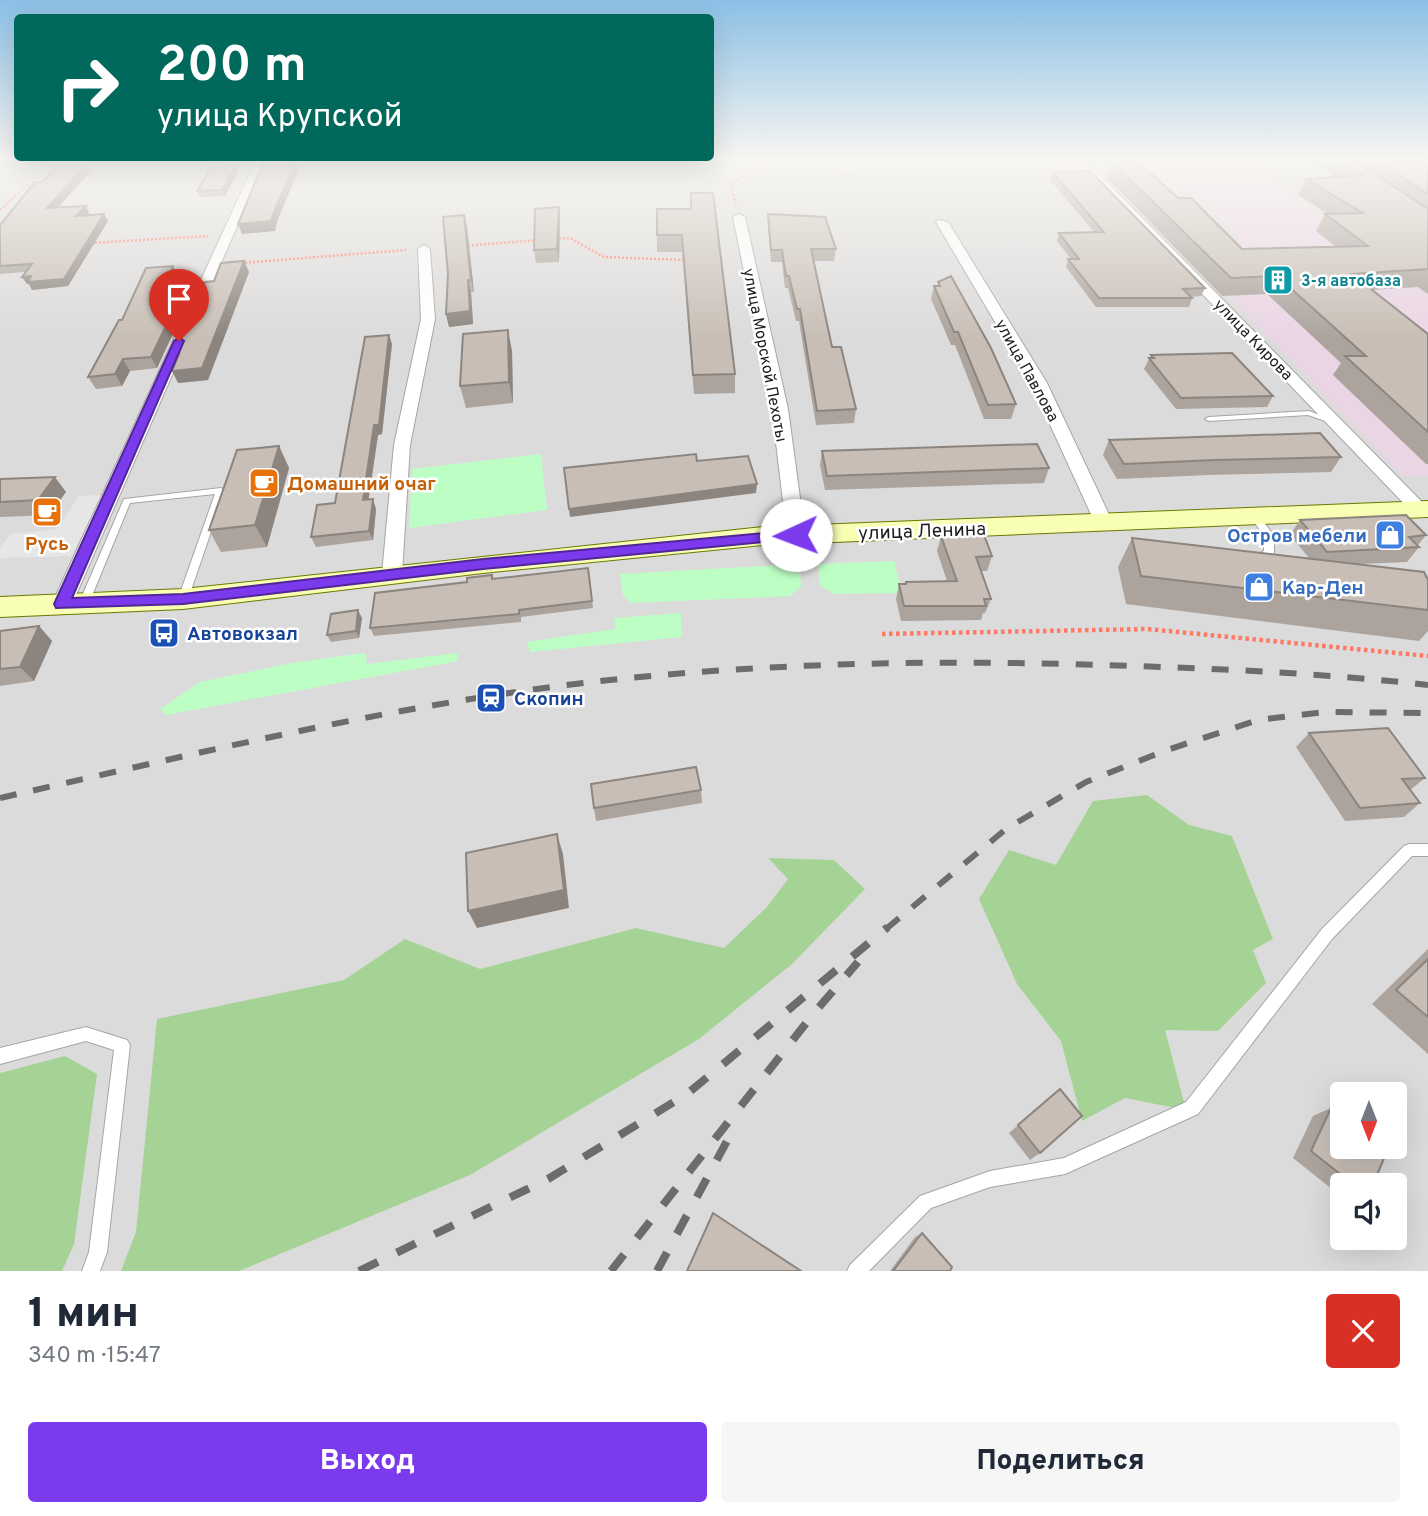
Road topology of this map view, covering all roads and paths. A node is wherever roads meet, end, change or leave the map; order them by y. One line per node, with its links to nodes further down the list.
1 (233, 219): 5 (street)
2 (739, 219): 15 (street, улица Морской Пехоты)
3 (1137, 219): 11 (street, улица Кирова)
4 (942, 222): 14 (street, улица Павлова)
5 (226, 234): 6 (path); 9 (street)
6 (80, 243)
7 (424, 249): 8 (path); 9 (path); 17 (street)
8 (696, 260)
9 (212, 266): 19 (street)
10 (1209, 419): 11 (lane)
11 (1334, 422): 12 (street, улица Кирова)
12 (1423, 509): 13 (street, улица Ленина)
13 (1255, 516): 14 (street, улица Ленина); 16 (lane)
14 (1104, 523): 15 (street, улица Ленина)
15 (796, 535): 17 (street, улица Ленина)
16 (1240, 565)
17 (392, 574): 18 (street, улица Ленина)
18 (183, 599): 19 (street, улица Ленина); 19 (lane)
19 (73, 604): 20 (street, улица Ленина)
20 (0, 607)
21 (882, 634): 22 (path)
22 (1428, 656)
23 (1428, 850): 26 (lane)
24 (0, 1056): 25 (lane)
25 (91, 1271)
26 (856, 1271)

